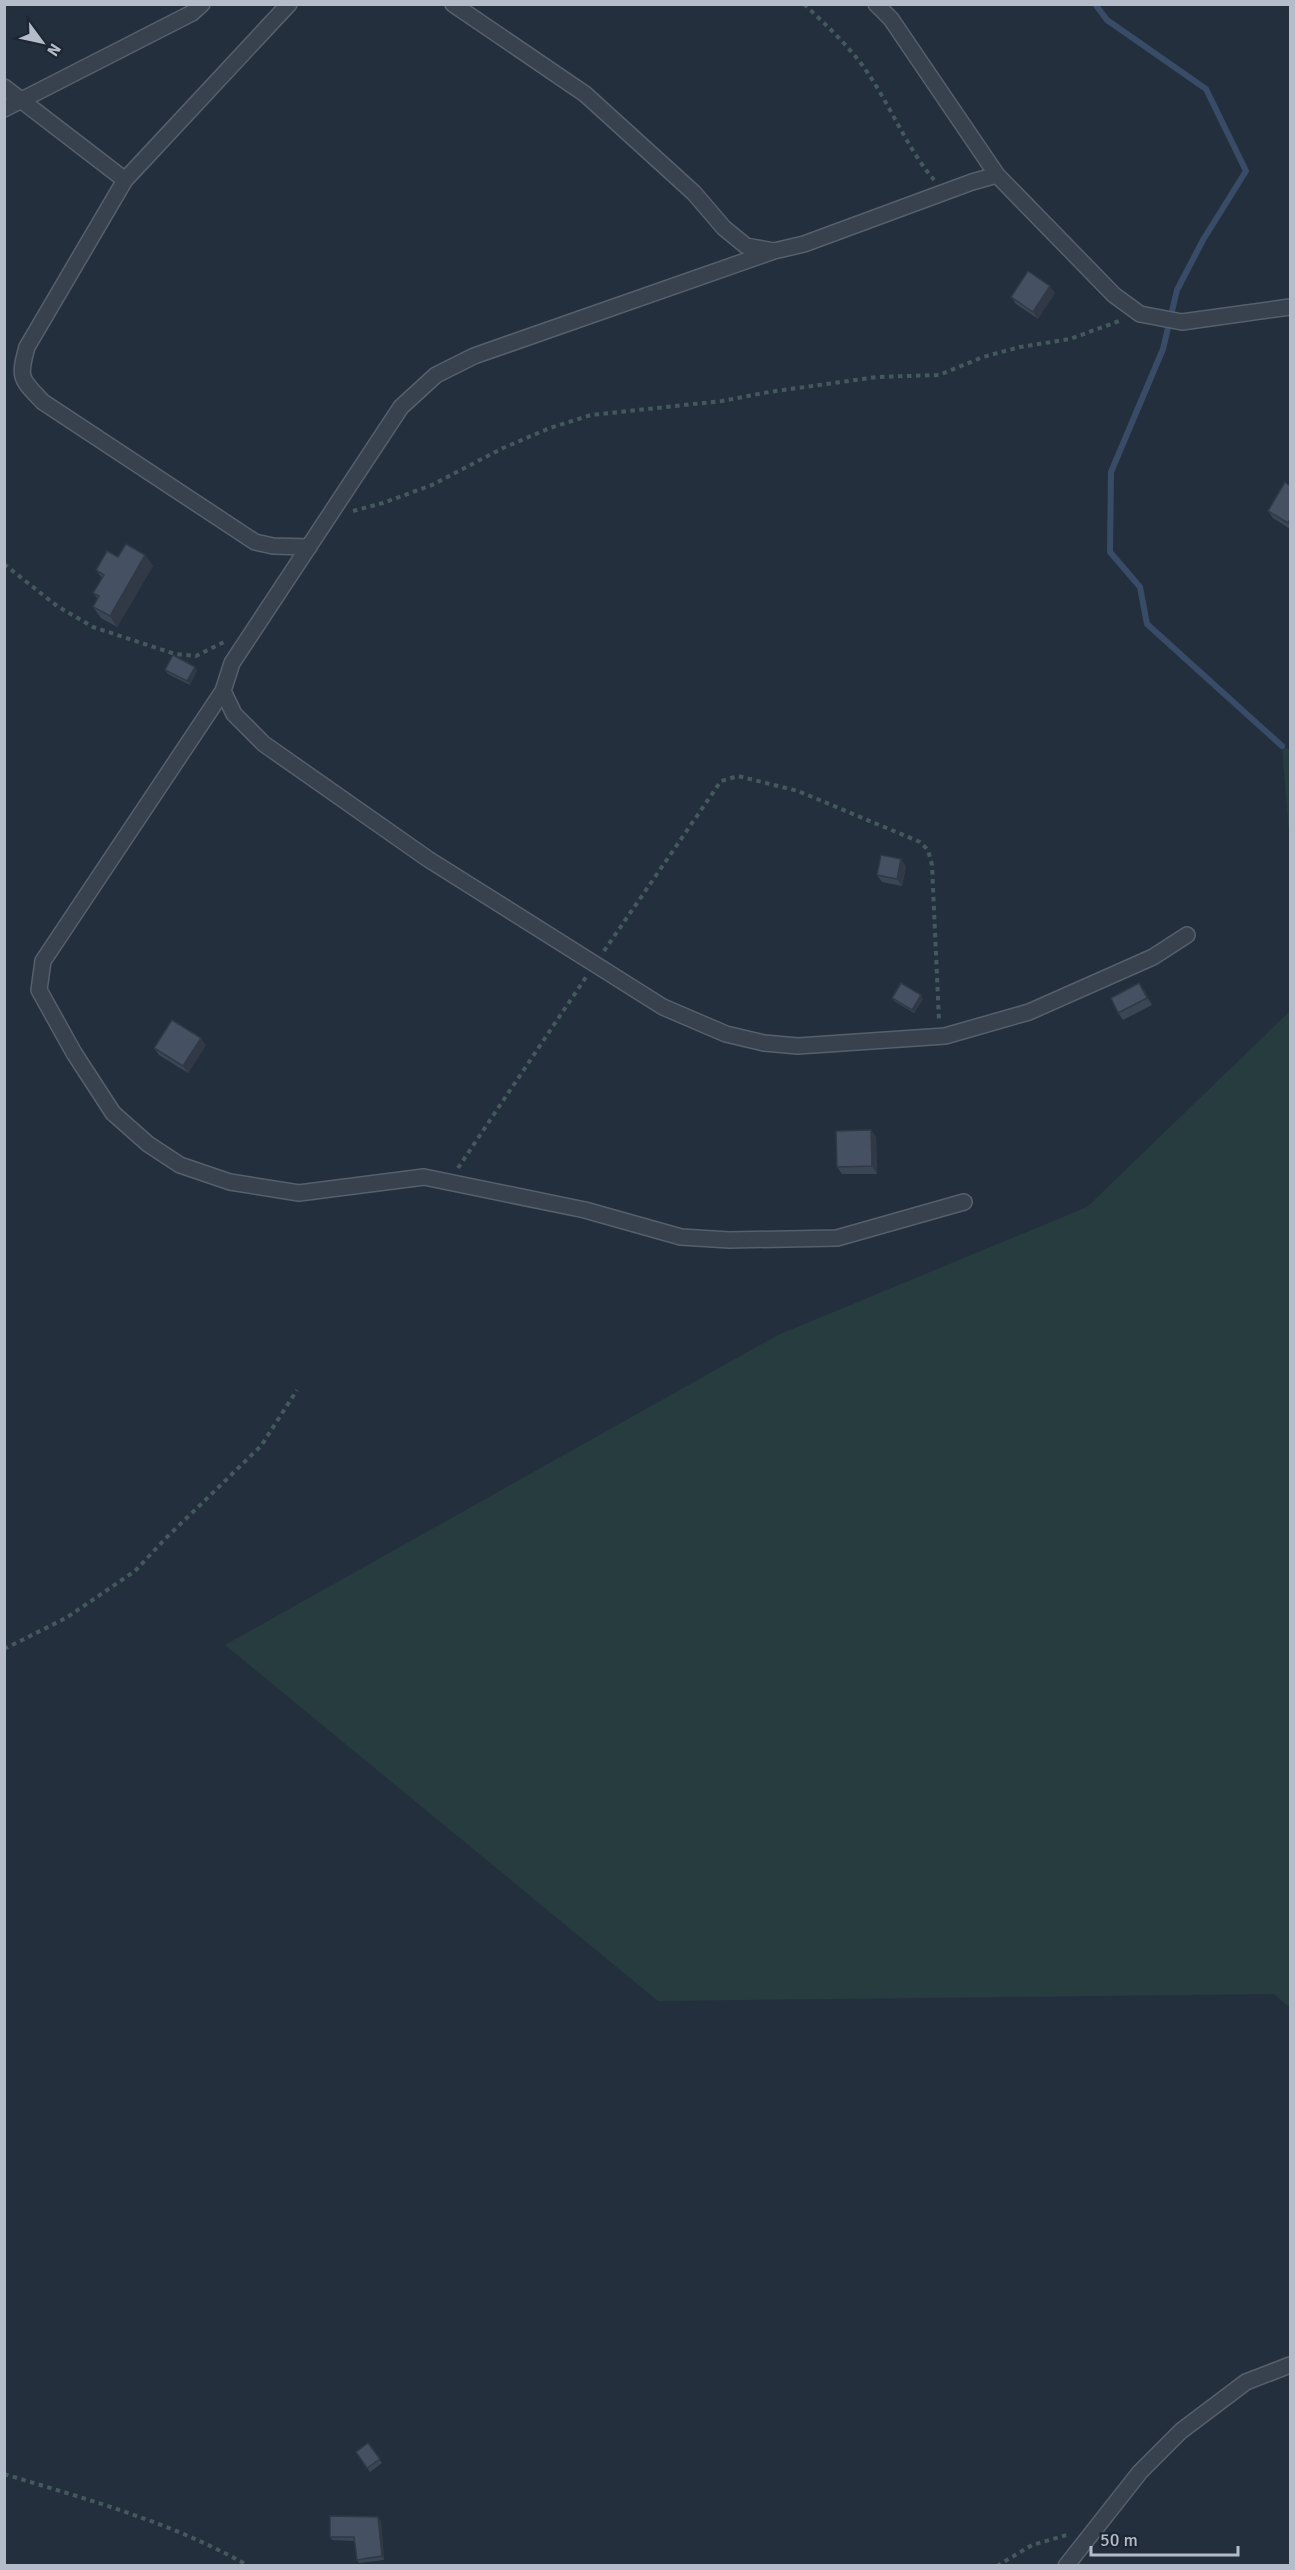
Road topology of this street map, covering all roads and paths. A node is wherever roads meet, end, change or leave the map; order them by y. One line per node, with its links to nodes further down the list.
1 (202, 4): 7 (street)
2 (289, 4): 10 (street)
3 (453, 4): 12 (street)
4 (804, 4): 11 (path)
5 (876, 4): 9 (street)
6 (4, 87): 7 (street)
7 (23, 101): 8 (street); 10 (street)
8 (4, 109)
9 (997, 175): 11 (street); 14 (street)
10 (125, 180): 16 (street)
11 (949, 191): 12 (street)
12 (774, 251): 15 (street)
13 (1290, 307): 14 (street)
14 (1147, 315): 15 (path)
15 (329, 517): 16 (street)
16 (309, 547): 19 (street)
17 (4, 564): 18 (path)
18 (233, 637)
19 (223, 692): 21 (street); 23 (street)
20 (1187, 935): 22 (street)
21 (594, 965): 22 (street); 22 (path); 23 (path)
22 (940, 1037)
23 (449, 1182): 24 (street)
24 (964, 1202)
25 (297, 1390): 26 (path)
26 (4, 1649)
27 (1290, 2365): 29 (street)
28 (4, 2474): 30 (path)
29 (1098, 2525): 31 (path); 32 (street)
30 (249, 2565)
31 (997, 2565)
32 (1066, 2565)

